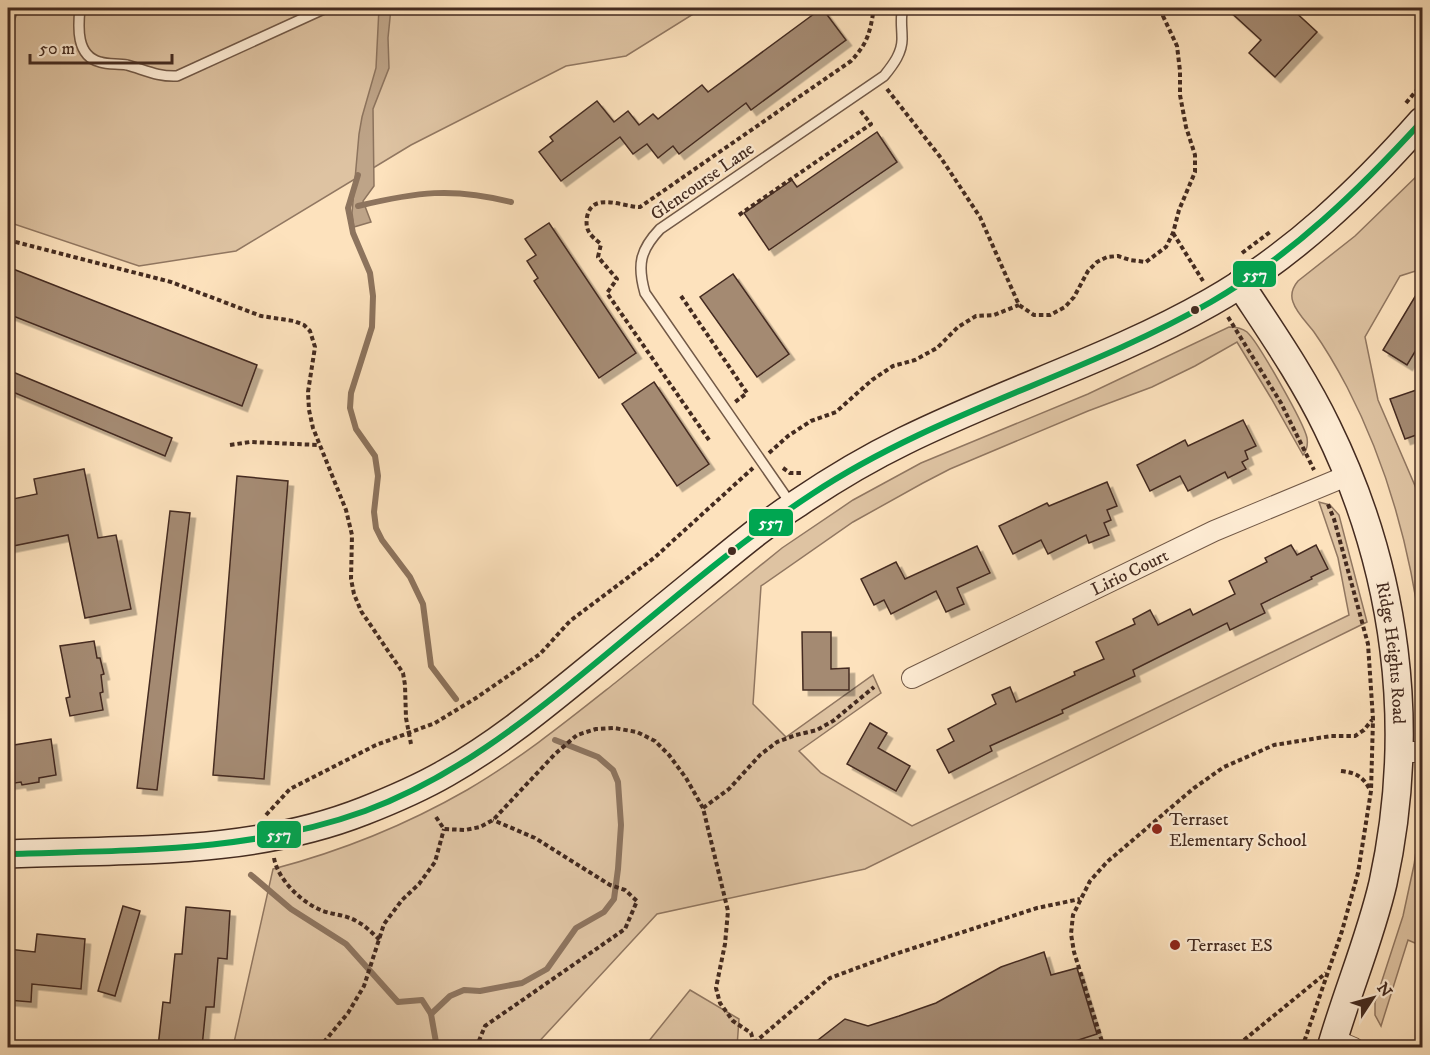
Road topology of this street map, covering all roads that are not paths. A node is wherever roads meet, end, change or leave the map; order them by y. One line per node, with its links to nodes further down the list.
1 (80, 8): 2 (lane)
2 (326, 8)
3 (903, 8): 7 (lane, Glencourse Lane)
4 (1412, 115): 5 (street)
5 (1237, 271): 6 (street, Ridge Heights Road); 7 (street)
6 (1349, 475): 8 (street, Lirio Court); 9 (street, Ridge Heights Road)
7 (792, 506): 10 (street)
8 (912, 678)
9 (1411, 752): 11 (street, Ridge Heights Road)
10 (8, 854)
11 (1339, 1045)

